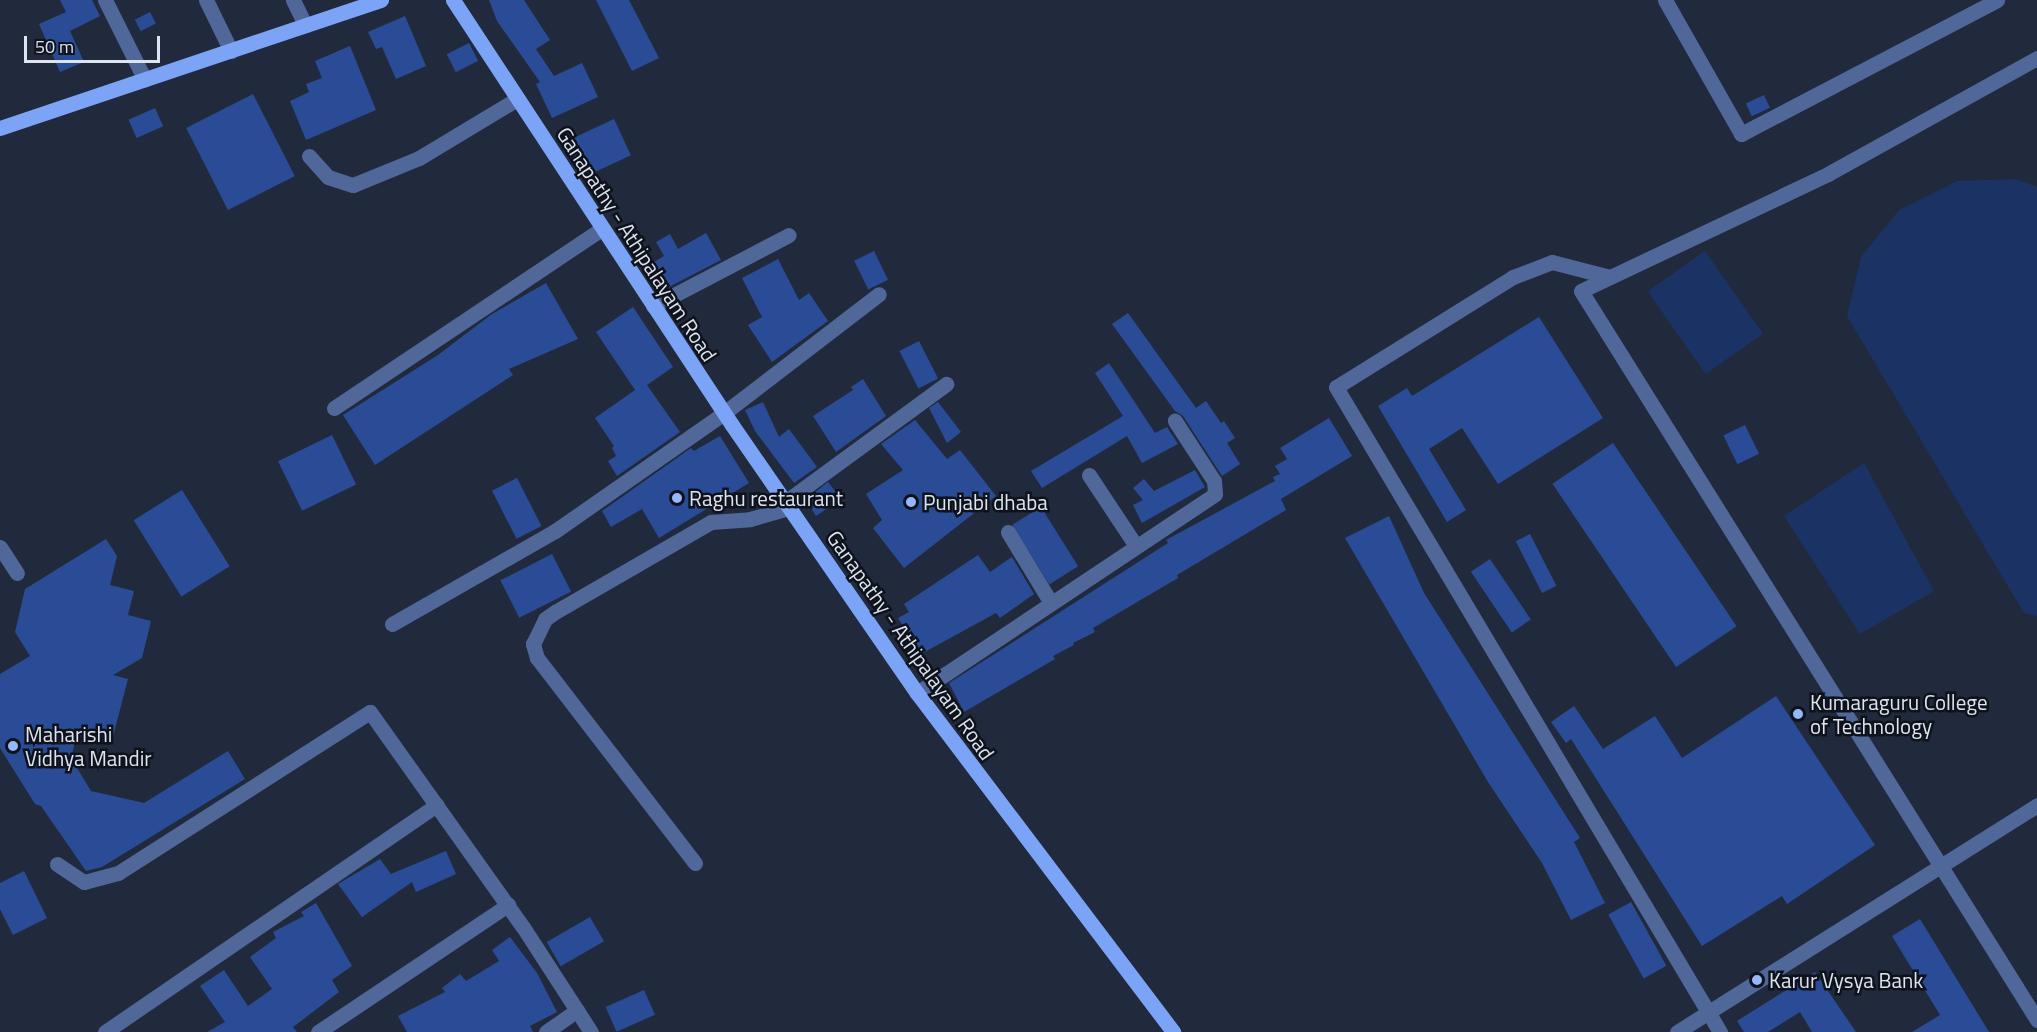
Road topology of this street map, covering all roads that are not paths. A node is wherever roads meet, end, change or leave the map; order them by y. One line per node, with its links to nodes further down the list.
1 (105, 0): 11 (street)
2 (206, 0): 9 (street)
3 (293, 0): 8 (street)
4 (381, 0): 8 (main road)
5 (453, 0): 12 (main road, Ganapathy - Athipalayam Road)
6 (1665, 0): 7 (street)
7 (1996, 0)
8 (305, 26): 9 (main road)
9 (231, 51): 11 (main road)
10 (2037, 58): 18 (street)
11 (145, 80): 13 (main road)
12 (517, 99): 14 (street); 15 (main road, Ganapathy - Athipalayam Road)
13 (0, 128)
14 (309, 156)
15 (602, 229): 21 (main road, Ganapathy - Athipalayam Road); 23 (street)
16 (789, 235): 21 (street)
17 (1576, 268): 18 (street); 19 (street); 42 (street)
18 (1610, 277): 19 (street)
19 (1581, 291): 39 (street)
20 (879, 294): 24 (street)
21 (653, 306): 24 (main road, Ganapathy - Athipalayam Road)
22 (946, 384): 27 (street)
23 (334, 408)
24 (724, 413): 27 (main road, Ganapathy - Athipalayam Road); 33 (street)
25 (1175, 421): 29 (street)
26 (1089, 475): 29 (street)
27 (787, 505): 34 (main road, Ganapathy - Athipalayam Road); 37 (street)
28 (1008, 532): 32 (street)
29 (1136, 546): 32 (street)
30 (0, 547): 31 (street)
31 (17, 573)
32 (1051, 603): 34 (street)
33 (392, 624)
34 (917, 693): 48 (main road, Ganapathy - Athipalayam Road)
35 (437, 805): 38 (street); 40 (street); 44 (street)
36 (2037, 805): 39 (street)
37 (695, 863)
38 (57, 864)
39 (1940, 865): 42 (street); 43 (street)
40 (508, 906): 41 (street); 45 (street)
41 (577, 1010): 46 (street); 47 (street)
42 (1707, 1013): 49 (street); 50 (street)
43 (2037, 1020)
44 (105, 1032)
45 (318, 1032)
46 (546, 1032)
47 (591, 1032)
48 (1173, 1032)
49 (1677, 1032)
50 (1720, 1032)

